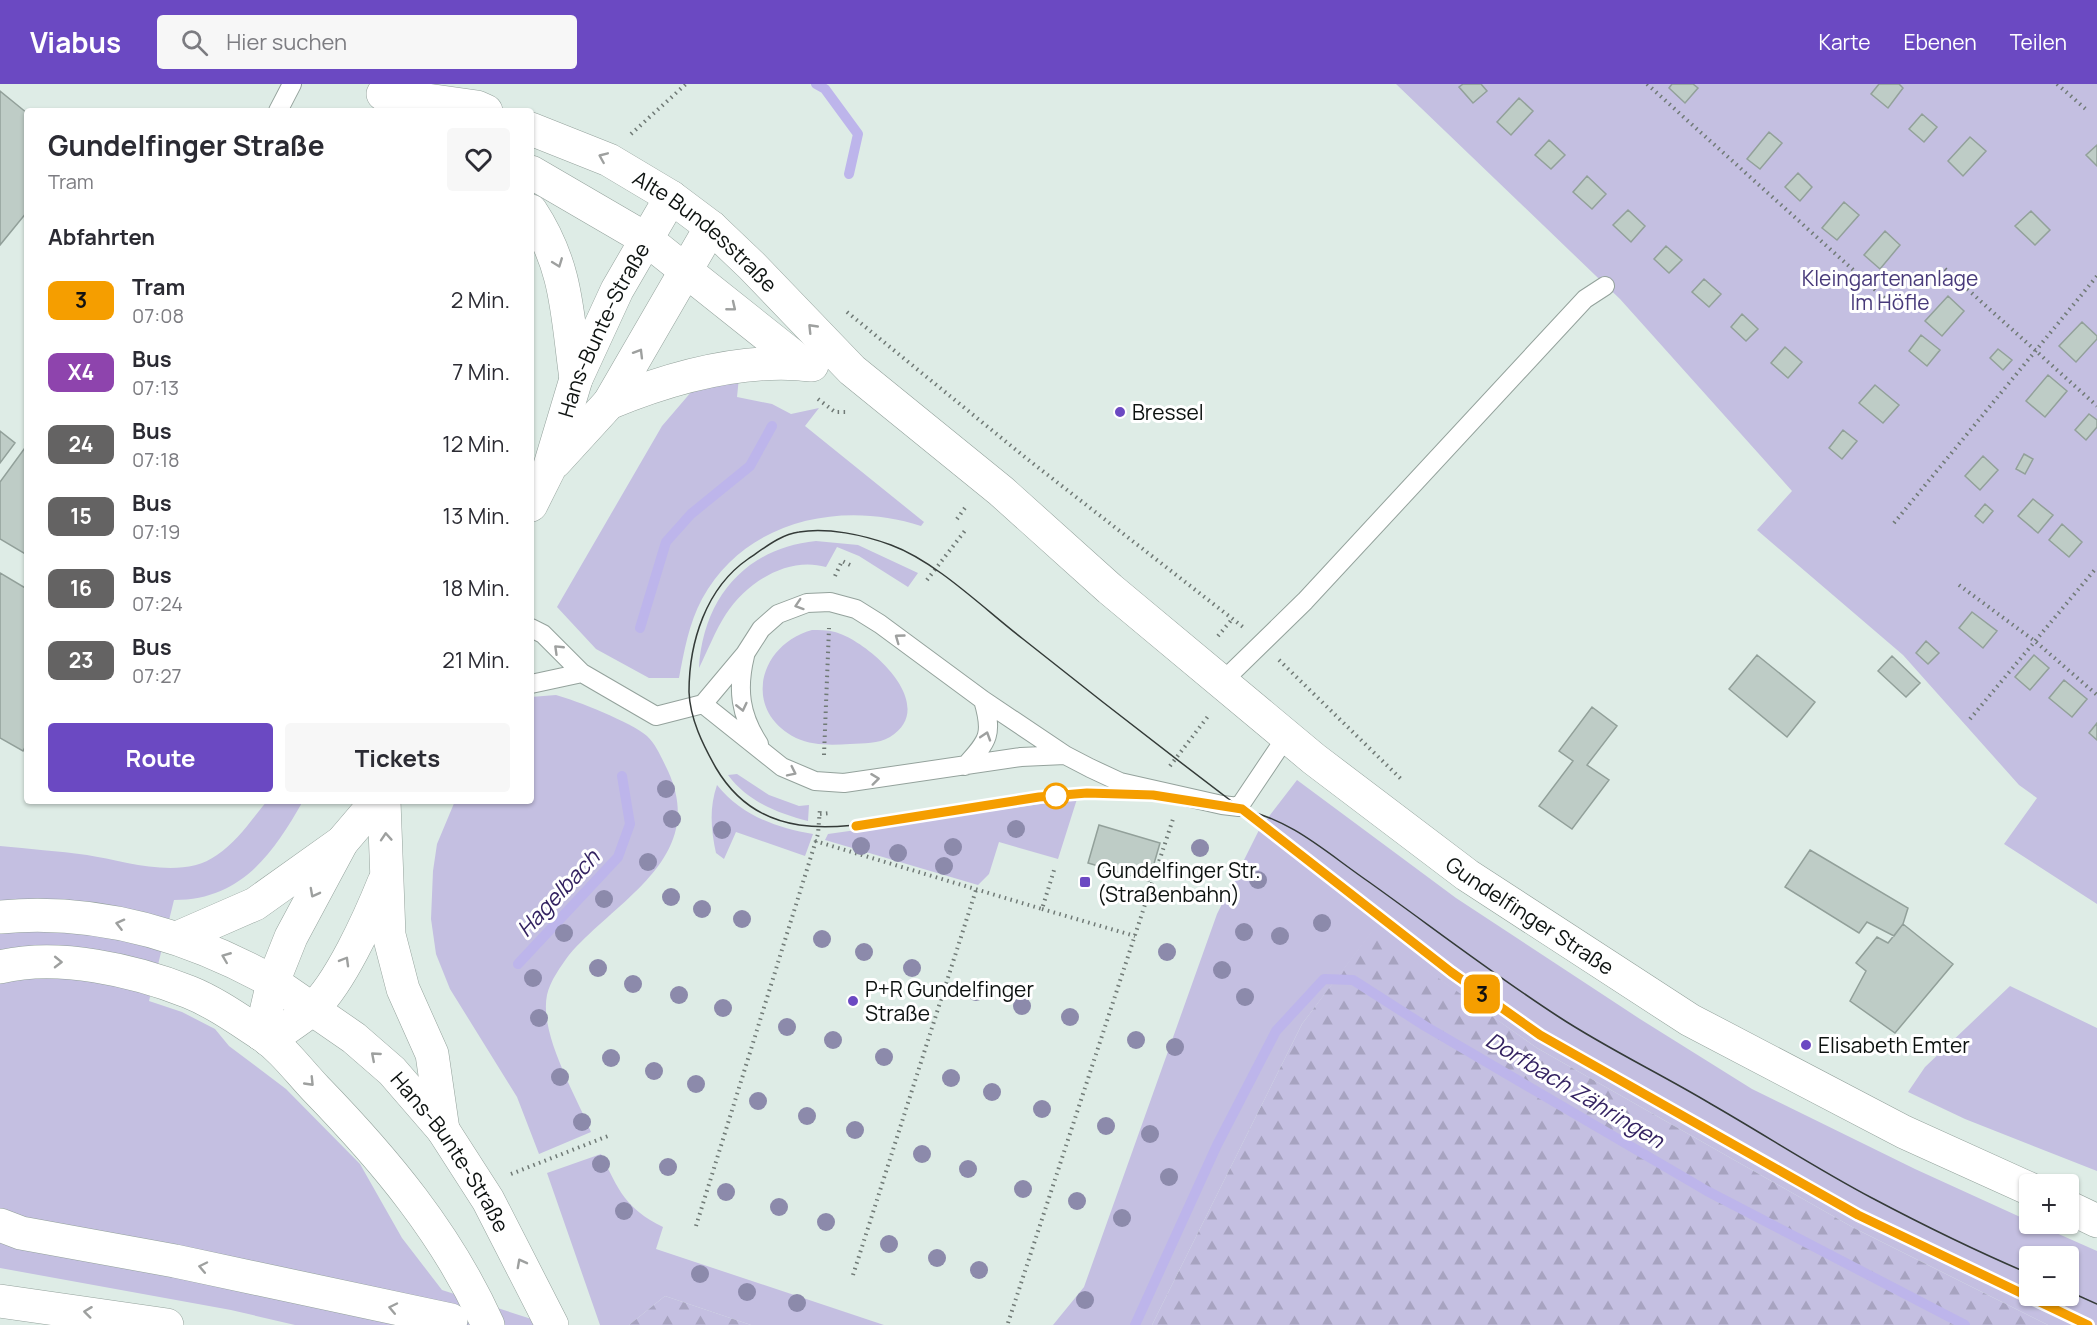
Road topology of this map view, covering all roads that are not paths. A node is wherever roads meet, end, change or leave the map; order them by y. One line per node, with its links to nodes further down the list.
1 (371, 89): 2 (main road); 3 (main road)
2 (410, 108)
3 (479, 108)
4 (534, 130): 6 (main road, Alte Bundesstraße, one-way to 4)
5 (534, 174): 9 (main road, Alte Bundesstraße)
6 (671, 197): 8 (main road, Alte Bundesstraße); 9 (main road, Hans-Bunte-Straße)
7 (534, 216): 14 (main road, one-way to 14)
8 (711, 227): 10 (main road, Hans-Bunte-Straße); 13 (main road, Alte Bundesstraße, one-way to 8)
9 (646, 239): 10 (main road, Alte Bundesstraße); 14 (main road, Hans-Bunte-Straße)
10 (687, 269): 12 (main road, Alte Bundesstraße, one-way to 12); 15 (main road, Hans-Bunte-Straße, one-way to 10)
11 (1605, 286): 22 (lane)
12 (803, 364): 13 (main road); 15 (main road)
13 (852, 370): 17 (main road, Alte Bundesstraße)
14 (576, 380): 16 (main road, Hans-Bunte-Straße)
15 (609, 403): 16 (main road, Hans-Bunte-Straße)
16 (546, 458): 18 (main road, Hans-Bunte-Straße)
17 (1001, 491): 22 (main road, Gundelfinger Straße)
18 (534, 496)
19 (534, 630): 21 (lane, one-way to 19)
20 (745, 654): 24 (lane, one-way to 20); 25 (lane); 27 (lane, one-way to 27)
21 (582, 673): 23 (lane); 25 (lane)
22 (1222, 682): 26 (main road, Gundelfinger Straße)
23 (534, 683)
24 (982, 700): 28 (lane); 29 (lane, one-way to 24)
25 (703, 704): 27 (lane)
26 (1286, 737): 28 (lane); 41 (main road, Gundelfinger Straße)
27 (766, 754): 29 (lane, one-way to 29)
28 (1065, 755): 29 (lane)
29 (965, 766)
30 (374, 804): 32 (main road)
31 (384, 804): 33 (main road, one-way to 31)
32 (342, 842): 35 (main road); 37 (main road, one-way to 37)
33 (388, 873): 38 (main road, one-way to 33); 40 (main road)
34 (0, 917): 35 (main road, Hans-Bunte-Straße, one-way to 34)
35 (177, 938): 37 (main road, Hans-Bunte-Straße, one-way to 35)
36 (0, 967): 39 (main road, one-way to 39)
37 (273, 982): 38 (main road, Hans-Bunte-Straße); 39 (main road)
38 (312, 1009): 39 (main road); 40 (main road, Hans-Bunte-Straße, one-way to 38)
39 (265, 1037): 48 (main road, one-way to 48)
40 (443, 1130): 49 (main road, Hans-Bunte-Straße, one-way to 40)
41 (2019, 1185)
42 (2079, 1213): 43 (main road)
43 (2097, 1221)
44 (0, 1225): 46 (main road, one-way to 44)
45 (0, 1301): 47 (main road, one-way to 45)
46 (451, 1320)
47 (167, 1325)
48 (488, 1325)
49 (552, 1325)

